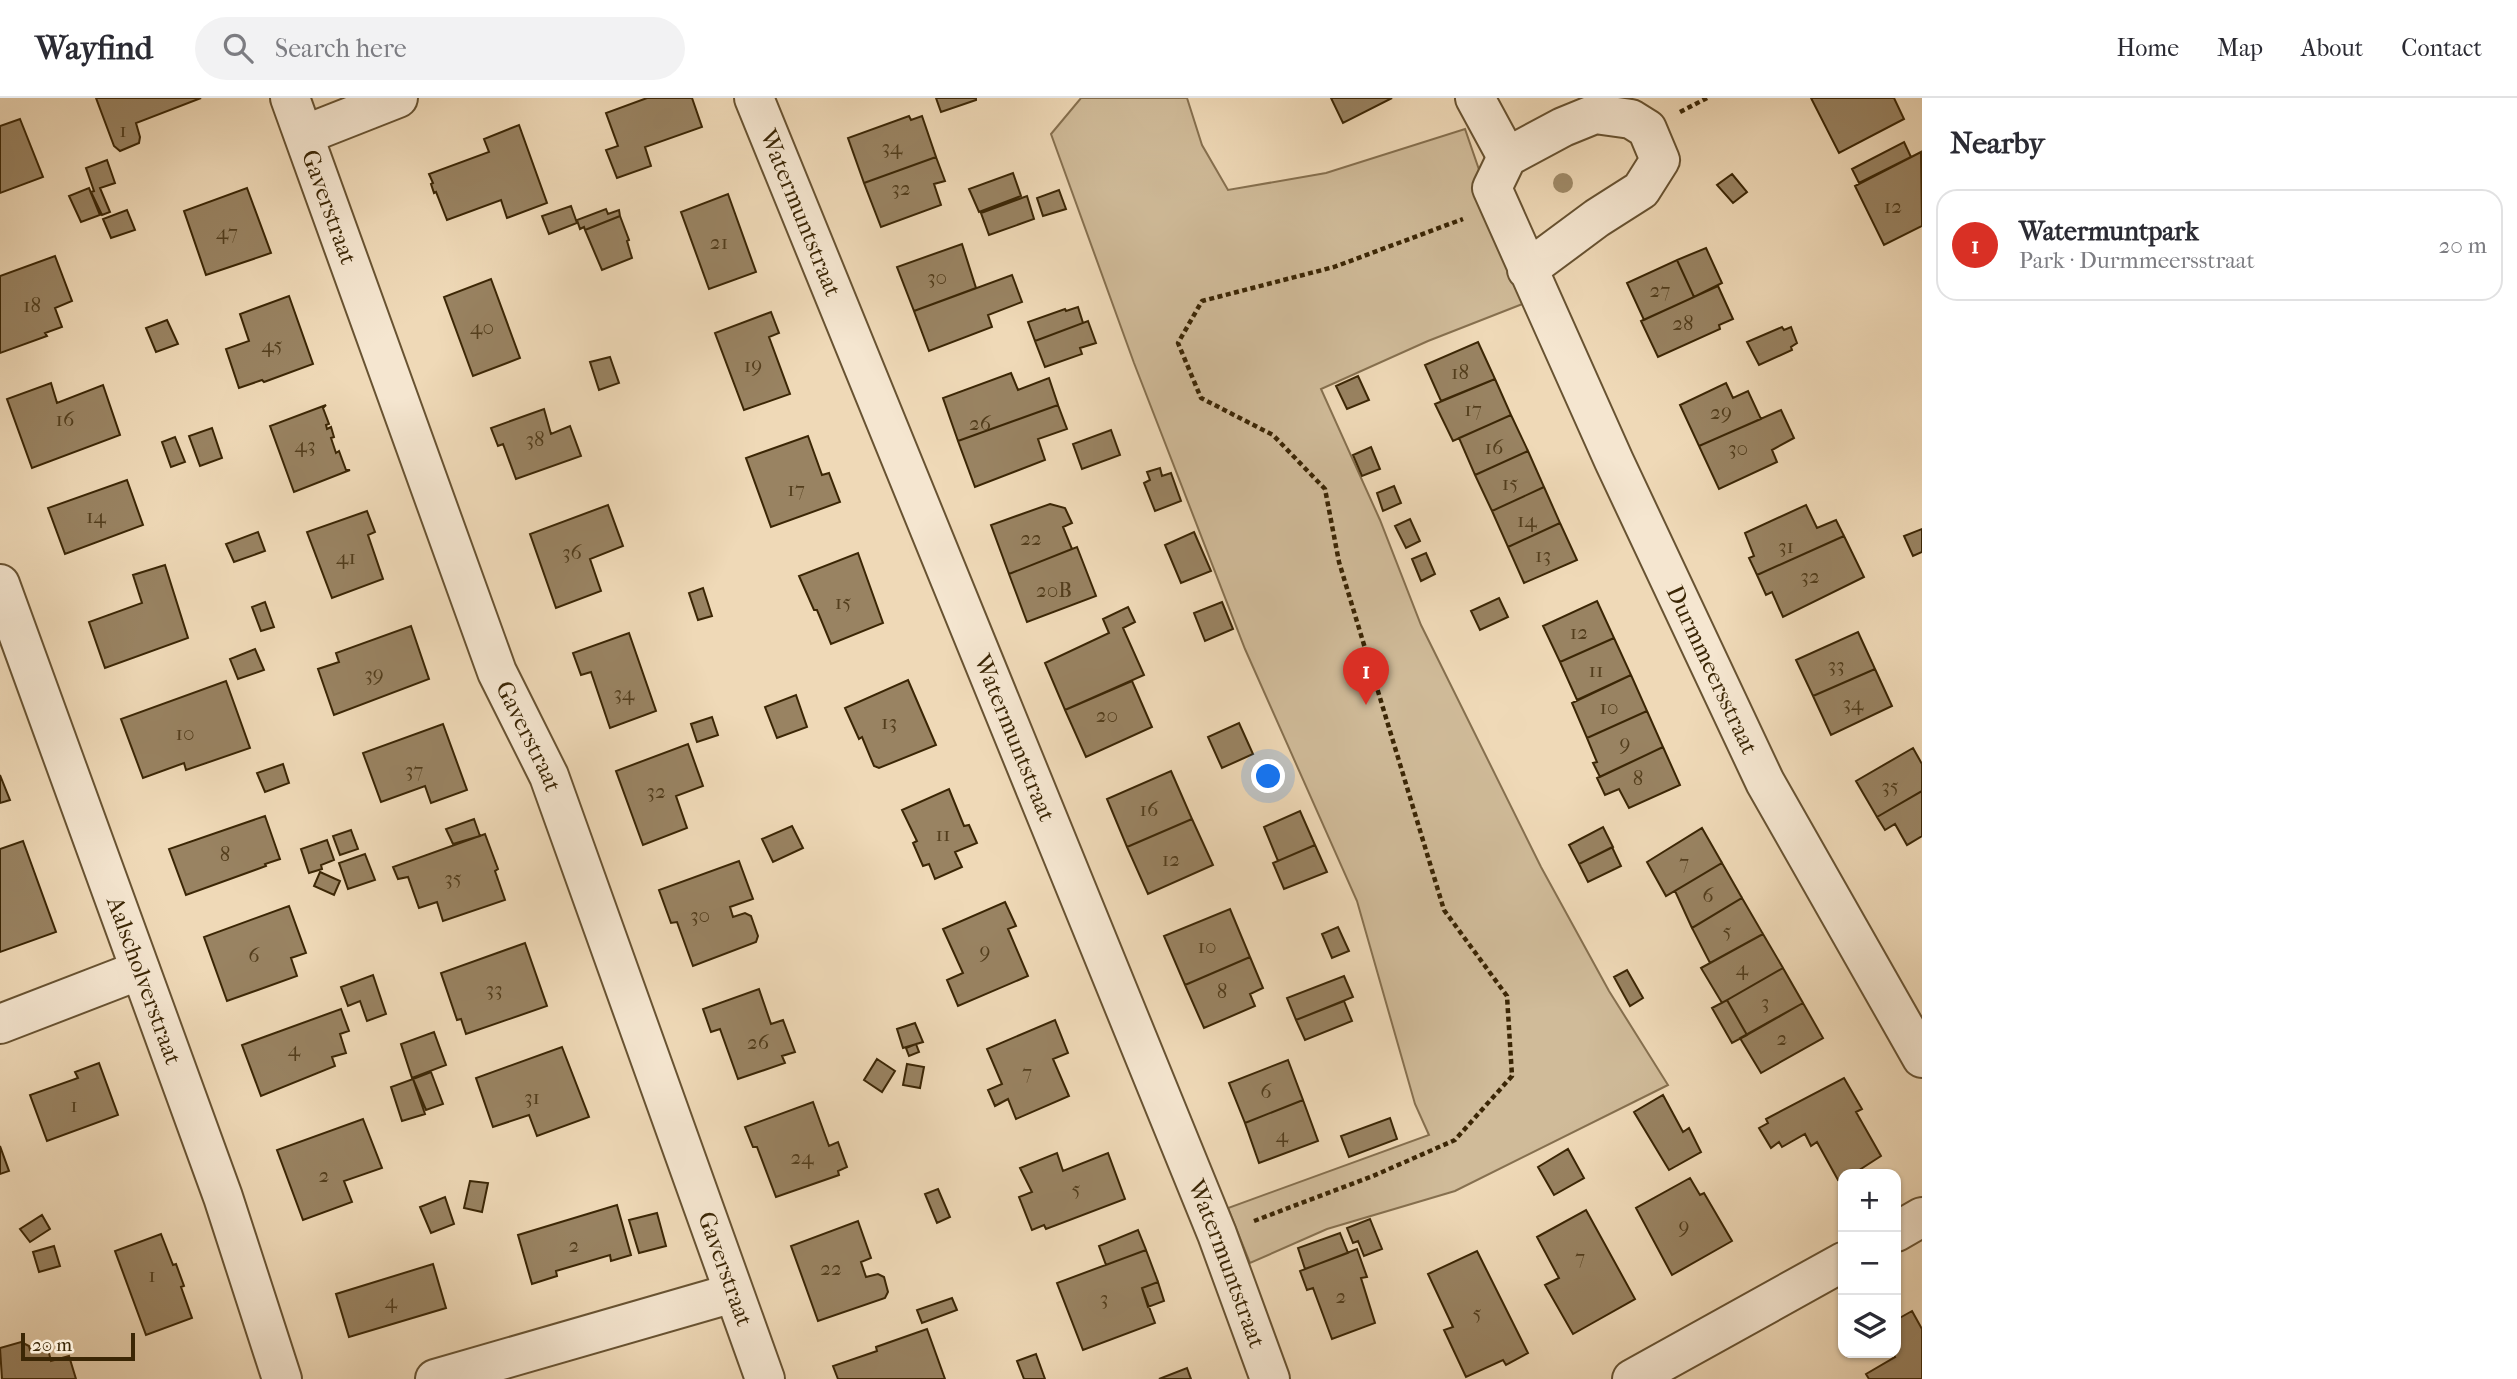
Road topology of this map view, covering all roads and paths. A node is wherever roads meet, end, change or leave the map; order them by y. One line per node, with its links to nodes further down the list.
1 (290, 98): 5 (street, Gaverstraat)
2 (398, 98): 5 (street)
3 (754, 98): 15 (street, Watermuntstraat)
4 (1475, 98): 6 (street)
5 (304, 135): 17 (street, Gaverstraat)
6 (1507, 157): 7 (street); 8 (street)
7 (1499, 205): 8 (street, Durmmeersstraat); 15 (path)
8 (1527, 270): 12 (street, Durmmeersstraat)
9 (0, 584): 10 (street, Aalscholverstraat)
10 (140, 970): 11 (street); 18 (street, Aalscholverstraat)
11 (0, 1024)
12 (1922, 1058)
13 (1922, 1217): 14 (street)
14 (1901, 1229)
15 (1217, 1234): 21 (street, Watermuntstraat)
16 (1838, 1265): 22 (street)
17 (733, 1293): 19 (street); 20 (street, Gaverstraat)
18 (282, 1379)
19 (435, 1379)
20 (765, 1379)
21 (1270, 1379)
22 (1632, 1379)

